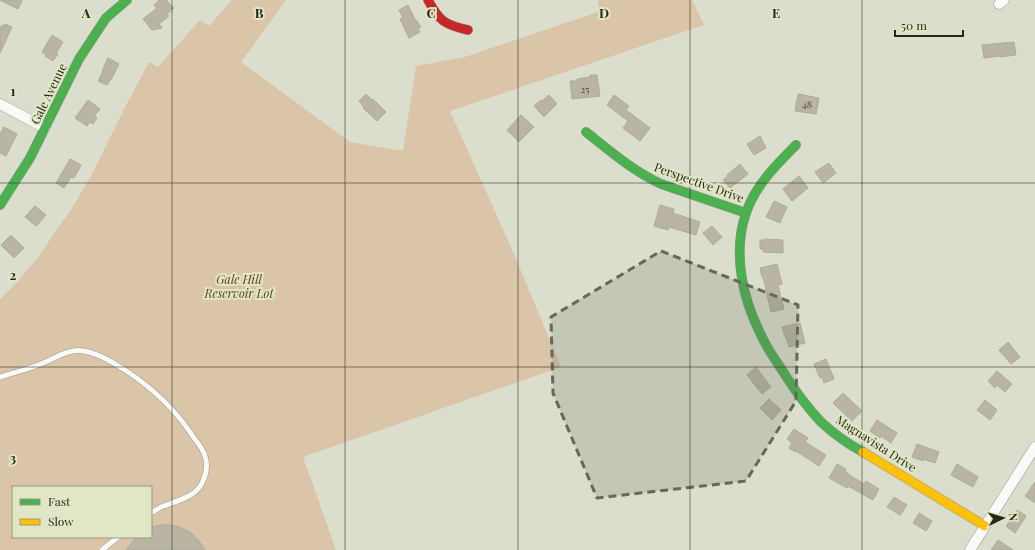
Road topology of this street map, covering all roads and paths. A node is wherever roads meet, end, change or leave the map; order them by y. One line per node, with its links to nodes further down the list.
1 (127, 0): 5 (street, Gale Avenue)
2 (428, 0): 3 (street)
3 (468, 30)
4 (0, 104): 5 (street)
5 (45, 128): 8 (street, Gale Avenue)
6 (586, 132): 9 (street, Perspective Drive)
7 (796, 145): 9 (street, Magnavista Drive)
8 (0, 205)
9 (746, 213): 13 (street, Magnavista Drive)
10 (0, 377): 12 (lane)
11 (1035, 447): 13 (street)
12 (152, 513)
13 (985, 526): 16 (street)
14 (117, 538): 15 (lane)
15 (102, 550)
16 (970, 550)

